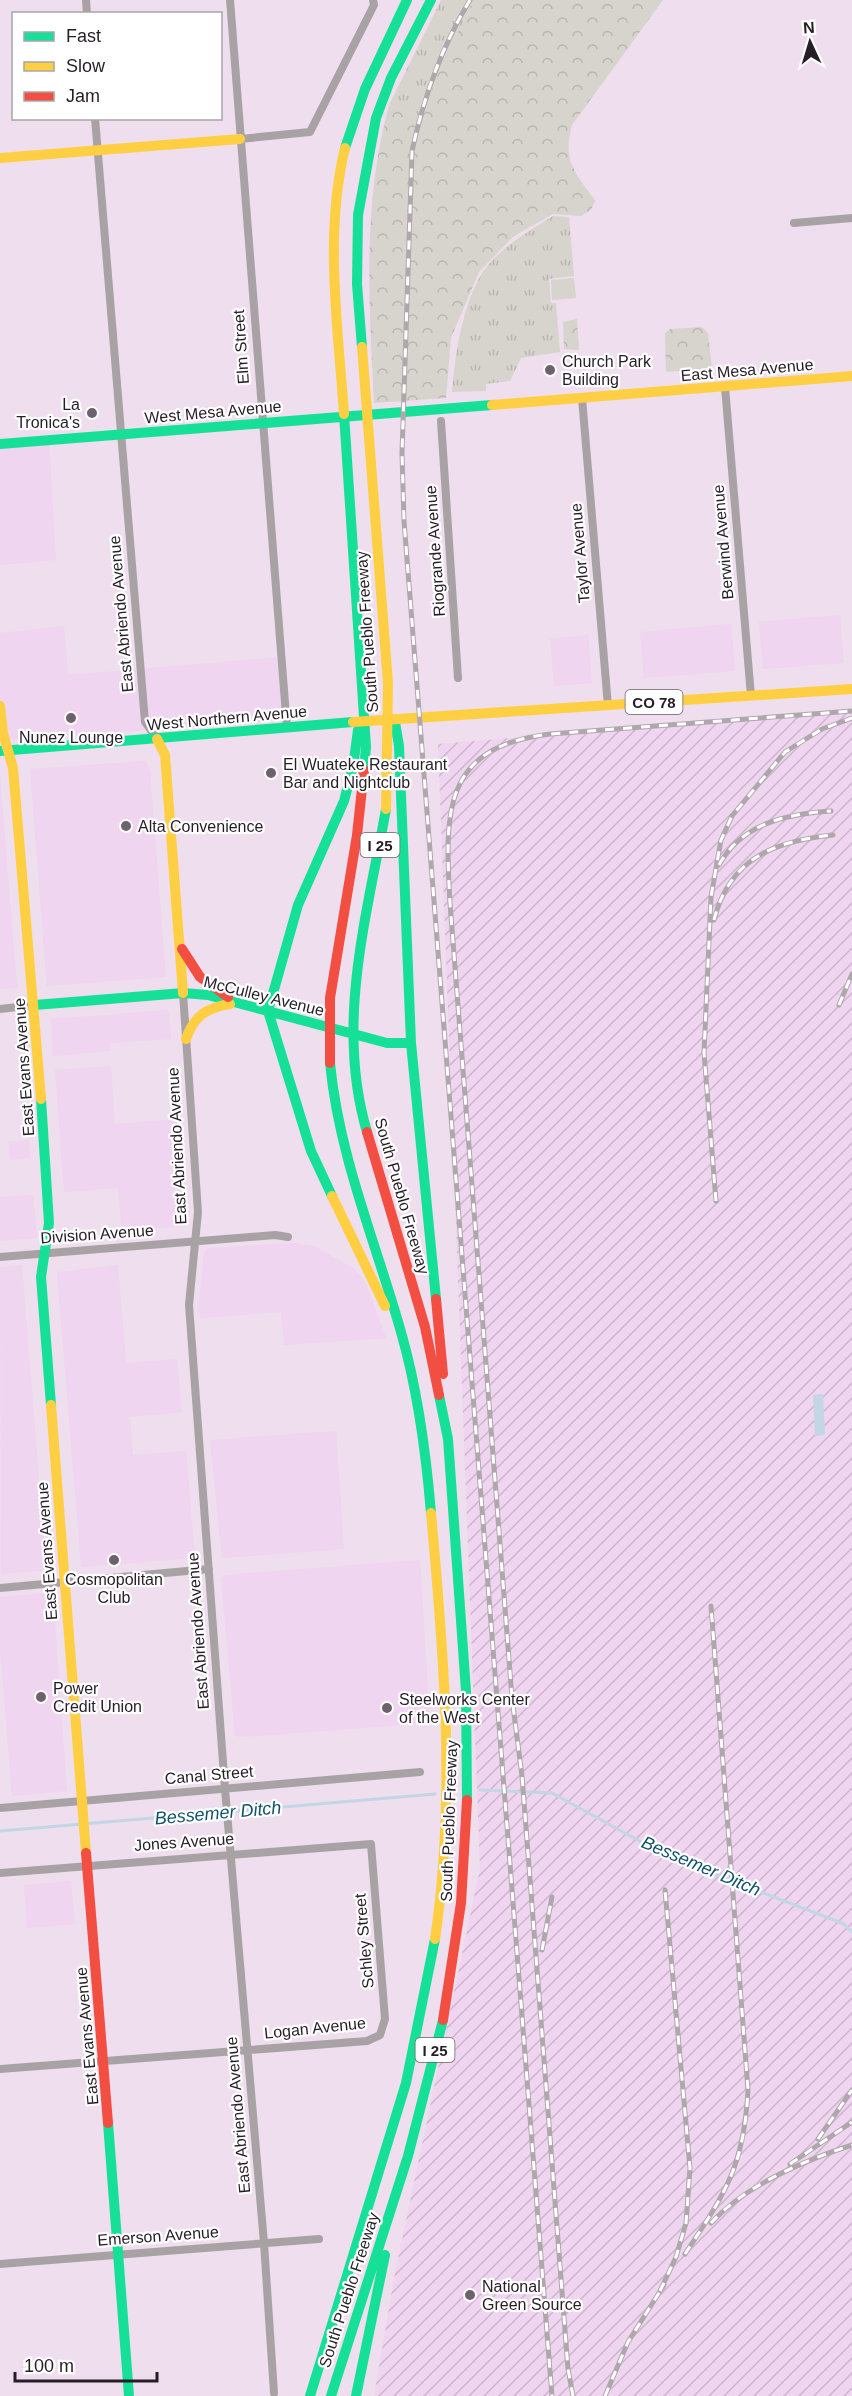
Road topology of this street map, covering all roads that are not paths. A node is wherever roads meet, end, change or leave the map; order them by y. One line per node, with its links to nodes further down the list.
1 (230, 0): 6 (street, Elm Street)
2 (373, 0): 6 (street)
3 (407, 0): 19 (main road, South Pueblo Freeway / I 25)
4 (431, 0): 21 (main road, South Pueblo Freeway / I 25)
5 (95, 120): 7 (street, East Abriendo Avenue)
6 (240, 139): 7 (main road); 16 (street, Elm Street)
7 (97, 150): 8 (main road); 17 (street, East Abriendo Avenue)
8 (0, 158)
9 (852, 218): 10 (street)
10 (794, 223)
11 (852, 376): 12 (main road, East Mesa Avenue)
12 (725, 387): 13 (main road, East Mesa Avenue); 23 (street, Berwind Avenue)
13 (582, 398): 14 (main road, East Mesa Avenue); 25 (street, Taylor Avenue)
14 (429, 410): 16 (main road, West Mesa Avenue)
15 (441, 421): 20 (street, Riogrande Avenue)
16 (262, 423): 17 (main road, West Mesa Avenue); 26 (street, Elm Street)
17 (121, 434): 18 (main road, West Mesa Avenue); 27 (street, East Abriendo Avenue)
18 (0, 444)
19 (362, 673): 34 (main road); 41 (main road, South Pueblo Freeway / I 25)
20 (458, 678)
21 (388, 683): 36 (main road); 42 (main road, South Pueblo Freeway / I 25)
22 (852, 689): 23 (main road, CO 78)
23 (751, 696): 25 (main road, CO 78)
24 (0, 706): 28 (main road, East Evans Avenue)
25 (608, 706): 26 (main road, West Northern Avenue / CO 78)
26 (288, 728): 27 (main road, West Northern Avenue / CO 78)
27 (157, 739): 28 (main road, West Northern Avenue / CO 78); 29 (main road, East Abriendo Avenue)
28 (4, 750): 32 (main road, East Evans Avenue)
29 (179, 941): 30 (main road, East Abriendo Avenue); 31 (main road)
30 (183, 993): 31 (main road, McCulley Avenue); 32 (main road, McCulley Avenue); 35 (street, East Abriendo Avenue)
31 (238, 1003): 34 (main road, McCulley Avenue); 35 (main road)
32 (35, 1005): 33 (street, McCulley Avenue); 39 (main road, East Evans Avenue)
33 (0, 1009)
34 (268, 1011): 36 (main road, McCulley Avenue); 41 (main road)
35 (186, 1039): 38 (street, East Abriendo Avenue)
36 (411, 1043): 42 (main road)
37 (288, 1237): 38 (street, Division Avenue)
38 (197, 1242): 39 (street, Division Avenue); 43 (street, East Abriendo Avenue)
39 (43, 1254): 40 (street, Division Avenue); 44 (main road, East Evans Avenue)
40 (0, 1257)
41 (412, 1376): 63 (main road, South Pueblo Freeway / I 25)
42 (448, 1439): 58 (main road, South Pueblo Freeway / I 25)
43 (209, 1569): 44 (street); 47 (street, East Abriendo Avenue)
44 (64, 1582): 45 (street); 48 (main road, East Evans Avenue)
45 (0, 1588)
46 (420, 1772): 47 (street, Canal Street)
47 (225, 1789): 48 (street, Canal Street); 51 (street, East Abriendo Avenue)
48 (82, 1801): 49 (street, Canal Street); 52 (main road, East Evans Avenue)
49 (0, 1808)
50 (371, 1844): 51 (street, Jones Avenue); 54 (street, Schley Street)
51 (231, 1854): 52 (street, Jones Avenue); 55 (street, East Abriendo Avenue)
52 (87, 1865): 53 (street, Jones Avenue); 56 (main road, East Evans Avenue)
53 (0, 1873)
54 (380, 2035): 55 (street, Logan Avenue)
55 (247, 2050): 56 (street, Logan Avenue); 60 (street, East Abriendo Avenue)
56 (104, 2060): 57 (street, Logan Avenue); 61 (main road, East Evans Avenue)
57 (0, 2069)
58 (408, 2156): 68 (main road, South Pueblo Freeway / I 25); 69 (main road)
59 (319, 2239): 60 (street, Emerson Avenue)
60 (264, 2243): 61 (street, Emerson Avenue); 64 (street, East Abriendo Avenue)
61 (120, 2254): 62 (street, Emerson Avenue); 65 (main road, East Evans Avenue)
62 (0, 2264)
63 (326, 2340): 66 (main road); 67 (main road, South Pueblo Freeway / I 25)
64 (274, 2393)
65 (129, 2396)
66 (302, 2396)
67 (310, 2396)
68 (331, 2396)
69 (356, 2396)

